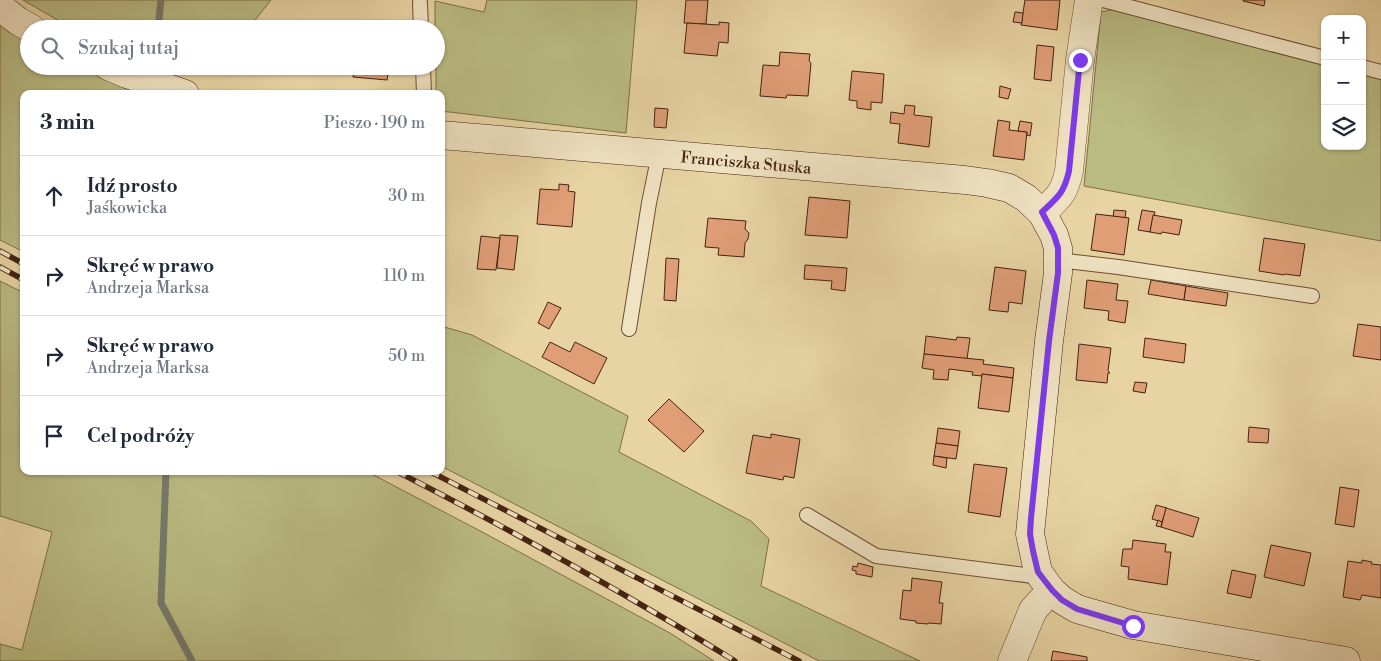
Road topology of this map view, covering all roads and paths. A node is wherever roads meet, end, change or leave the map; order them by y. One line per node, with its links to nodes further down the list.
1 (1089, 0): 16 (street)
2 (1104, 0): 7 (lane)
3 (420, 3): 5 (lane)
4 (0, 7): 6 (street)
5 (421, 20)
6 (20, 22)
7 (1321, 57)
8 (1366, 69): 9 (lane)
9 (1381, 72)
10 (133, 75): 12 (street)
11 (423, 75): 13 (lane)
12 (174, 90)
13 (424, 90)
14 (445, 135): 15 (street, Franciszka Stuska)
15 (659, 154): 16 (street, Franciszka Stuska); 19 (lane)
16 (1042, 212): 17 (street)
17 (1058, 260): 18 (lane); 21 (street)
18 (1312, 296)
19 (629, 329)
20 (807, 515): 21 (lane)
21 (1047, 584): 22 (street); 23 (street)
22 (1012, 661)
23 (1346, 661)

